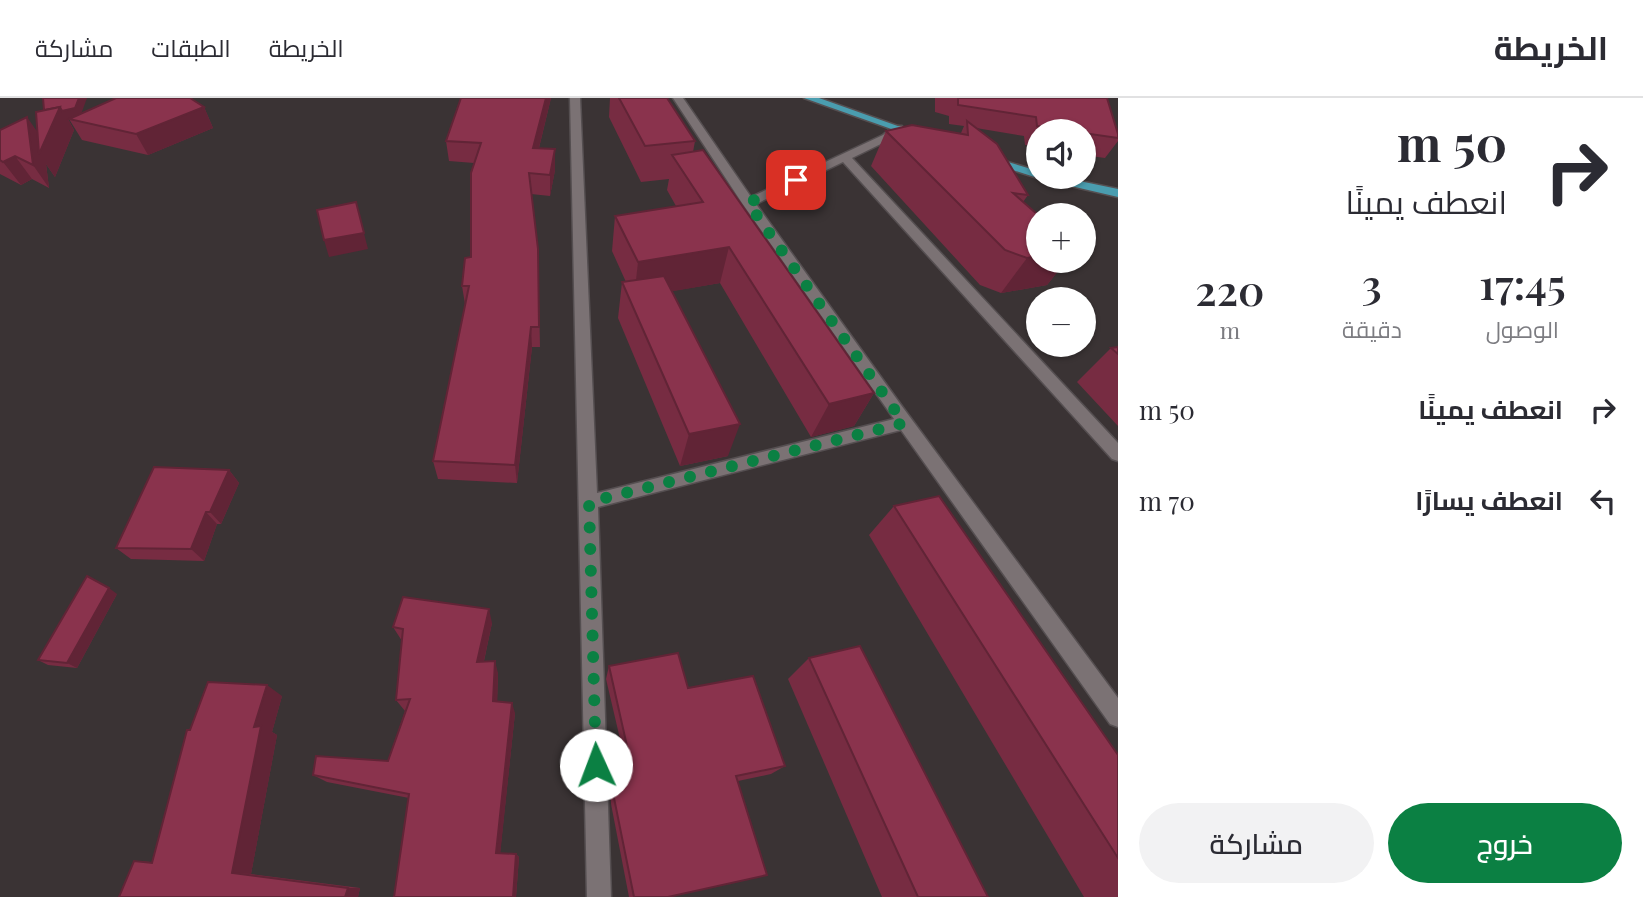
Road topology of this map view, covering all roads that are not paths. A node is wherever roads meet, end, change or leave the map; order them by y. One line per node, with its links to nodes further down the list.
1 (575, 98): 14 (street)
2 (678, 98): 11 (street)
3 (809, 98): 4 (main road)
4 (898, 128): 5 (main road); 7 (street)
5 (936, 141)
6 (973, 153): 8 (main road)
7 (845, 157): 11 (street); 13 (street)
8 (1026, 171)
9 (1096, 188): 10 (main road)
10 (1118, 193)
11 (748, 203): 12 (street)
12 (904, 423): 14 (street); 15 (street)
13 (1118, 454)
14 (589, 502): 16 (street)
15 (1118, 716)
16 (599, 897)

